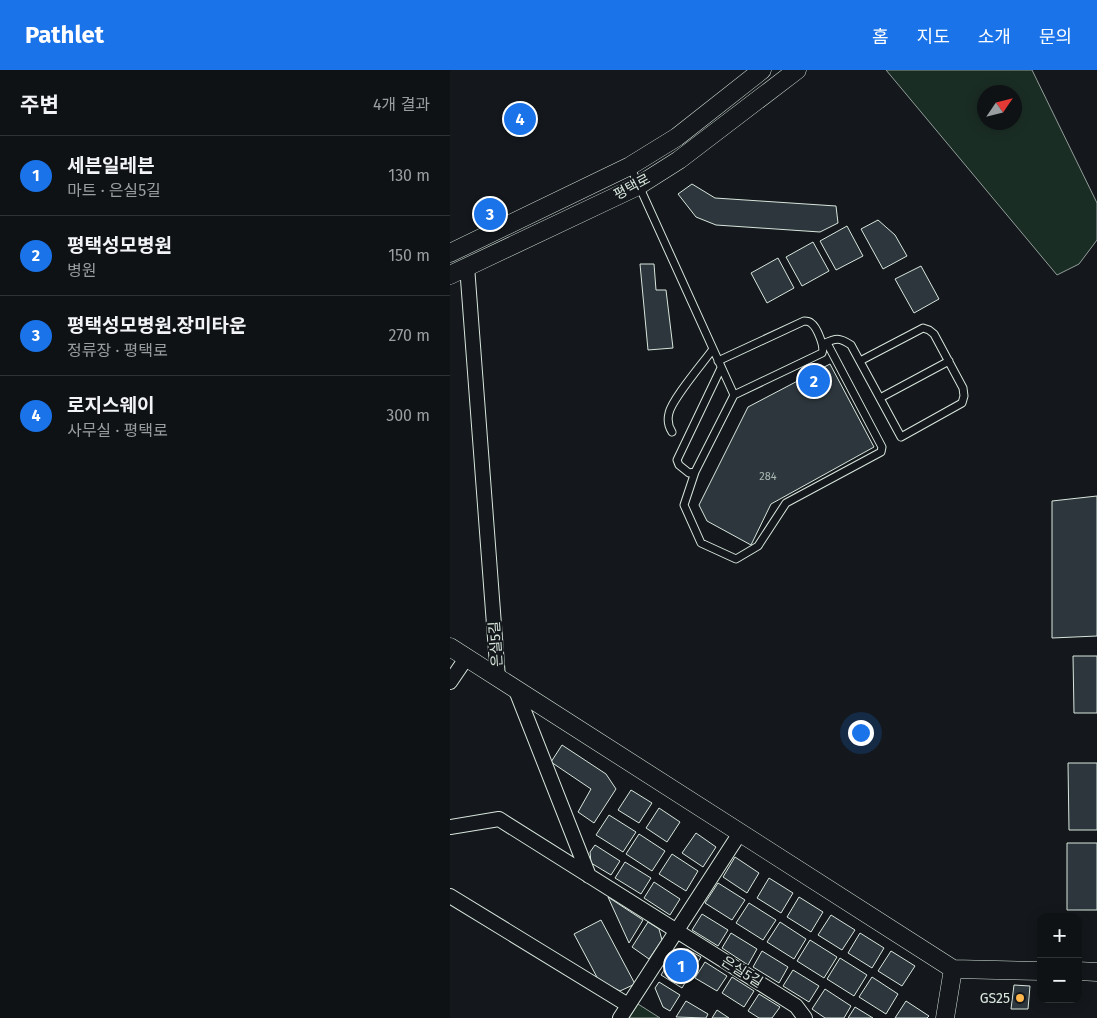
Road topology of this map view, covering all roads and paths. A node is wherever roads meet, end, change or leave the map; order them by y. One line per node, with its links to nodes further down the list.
1 (762, 70): 3 (street, 평택로)
2 (797, 70): 4 (street, 평택로)
3 (630, 166): 4 (lane); 5 (street, 평택로)
4 (638, 186): 6 (street, 평택로); 9 (lane)
5 (450, 252)
6 (467, 266): 7 (street, 평택로); 19 (street, 은실5길)
7 (450, 275)
8 (825, 344): 10 (lane); 12 (lane); 13 (lane); 16 (lane)
9 (713, 349): 12 (lane); 15 (lane)
10 (860, 361): 11 (lane); 14 (lane)
11 (949, 361): 14 (lane); 14 (lane)
12 (720, 364): 13 (lane); 16 (lane)
13 (734, 396): 16 (lane)
14 (880, 398)
15 (672, 432)
16 (695, 472)
17 (450, 647): 18 (street)
18 (467, 657): 19 (street); 20 (street)
19 (498, 678): 21 (street, 은실5길)
20 (450, 682)
21 (515, 688): 23 (street, 은실5길); 24 (street)
22 (450, 827): 24 (street, 은실5길)
23 (740, 833): 26 (street); 27 (street, 은실5길)
24 (589, 876): 26 (street, 은실5길)
25 (450, 896): 31 (street)
26 (676, 931): 31 (street); 33 (street, 은실5길)
27 (953, 969): 28 (street); 34 (street)
28 (1037, 971)
29 (1082, 971): 30 (street)
30 (1097, 972)
31 (628, 1005): 32 (street)
32 (620, 1018)
33 (805, 1018)
34 (945, 1018)

